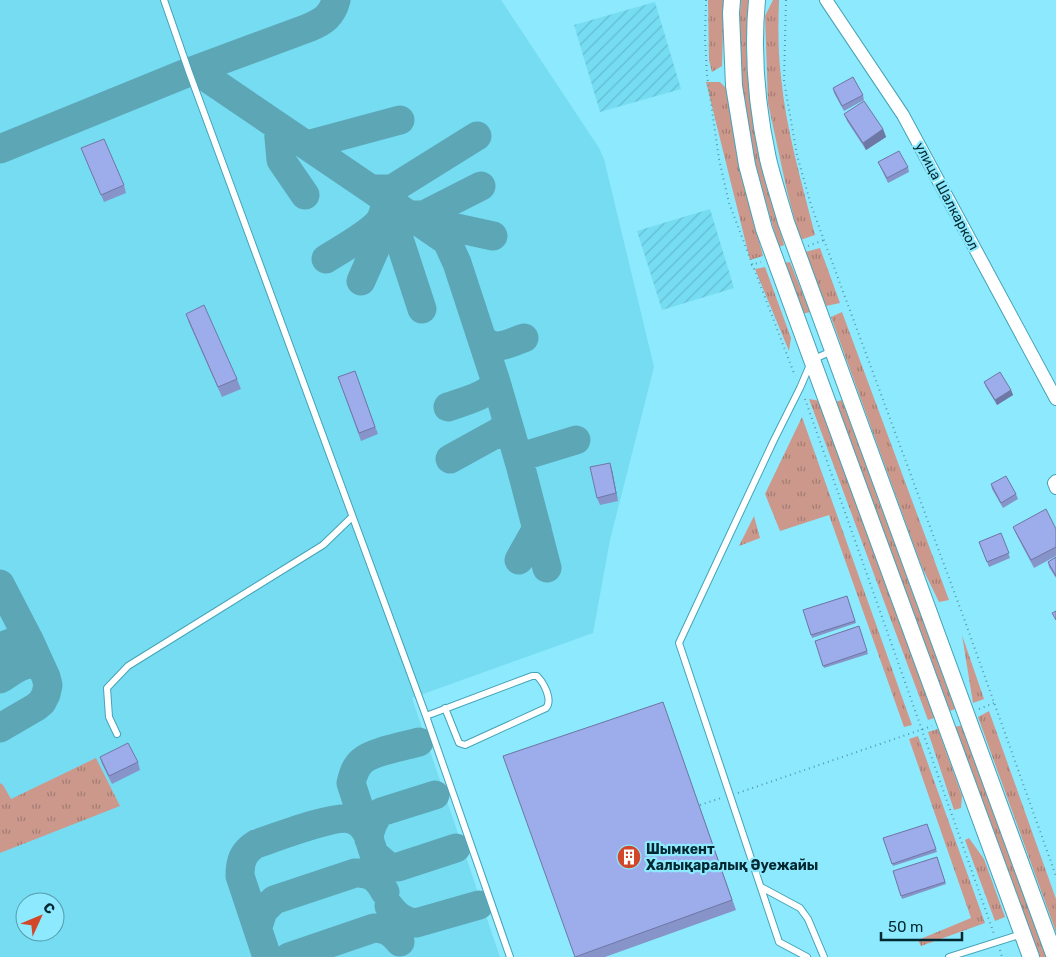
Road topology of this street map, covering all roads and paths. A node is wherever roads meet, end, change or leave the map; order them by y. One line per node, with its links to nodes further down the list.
1 (164, 0): 15 (lane)
2 (706, 0): 11 (path)
3 (732, 0): 10 (street)
4 (757, 0): 8 (street)
5 (763, 0): 8 (street)
6 (786, 0): 22 (path)
7 (826, 0): 12 (street, улица Шалкаркол)
8 (755, 17): 9 (street)
9 (833, 351): 10 (lane); 32 (street)
10 (812, 360): 11 (lane); 24 (street)
11 (800, 388): 18 (path); 20 (lane)
12 (1056, 399)
13 (1056, 481): 14 (street)
14 (1056, 488)
15 (352, 517): 17 (lane); 19 (lane)
16 (445, 708): 16 (lane); 17 (lane)
17 (426, 716): 26 (lane)
18 (921, 730): 20 (path); 25 (path)
19 (117, 734)
20 (730, 795): 21 (path); 23 (lane)
21 (700, 805)
22 (1056, 876)
23 (761, 887): 27 (lane); 28 (lane)
24 (1022, 934): 25 (lane); 31 (street)
25 (997, 942): 29 (lane); 30 (path)
26 (510, 957)
27 (807, 957)
28 (824, 957)
29 (949, 957)
30 (1002, 957)
31 (1031, 957)
32 (1055, 957)

